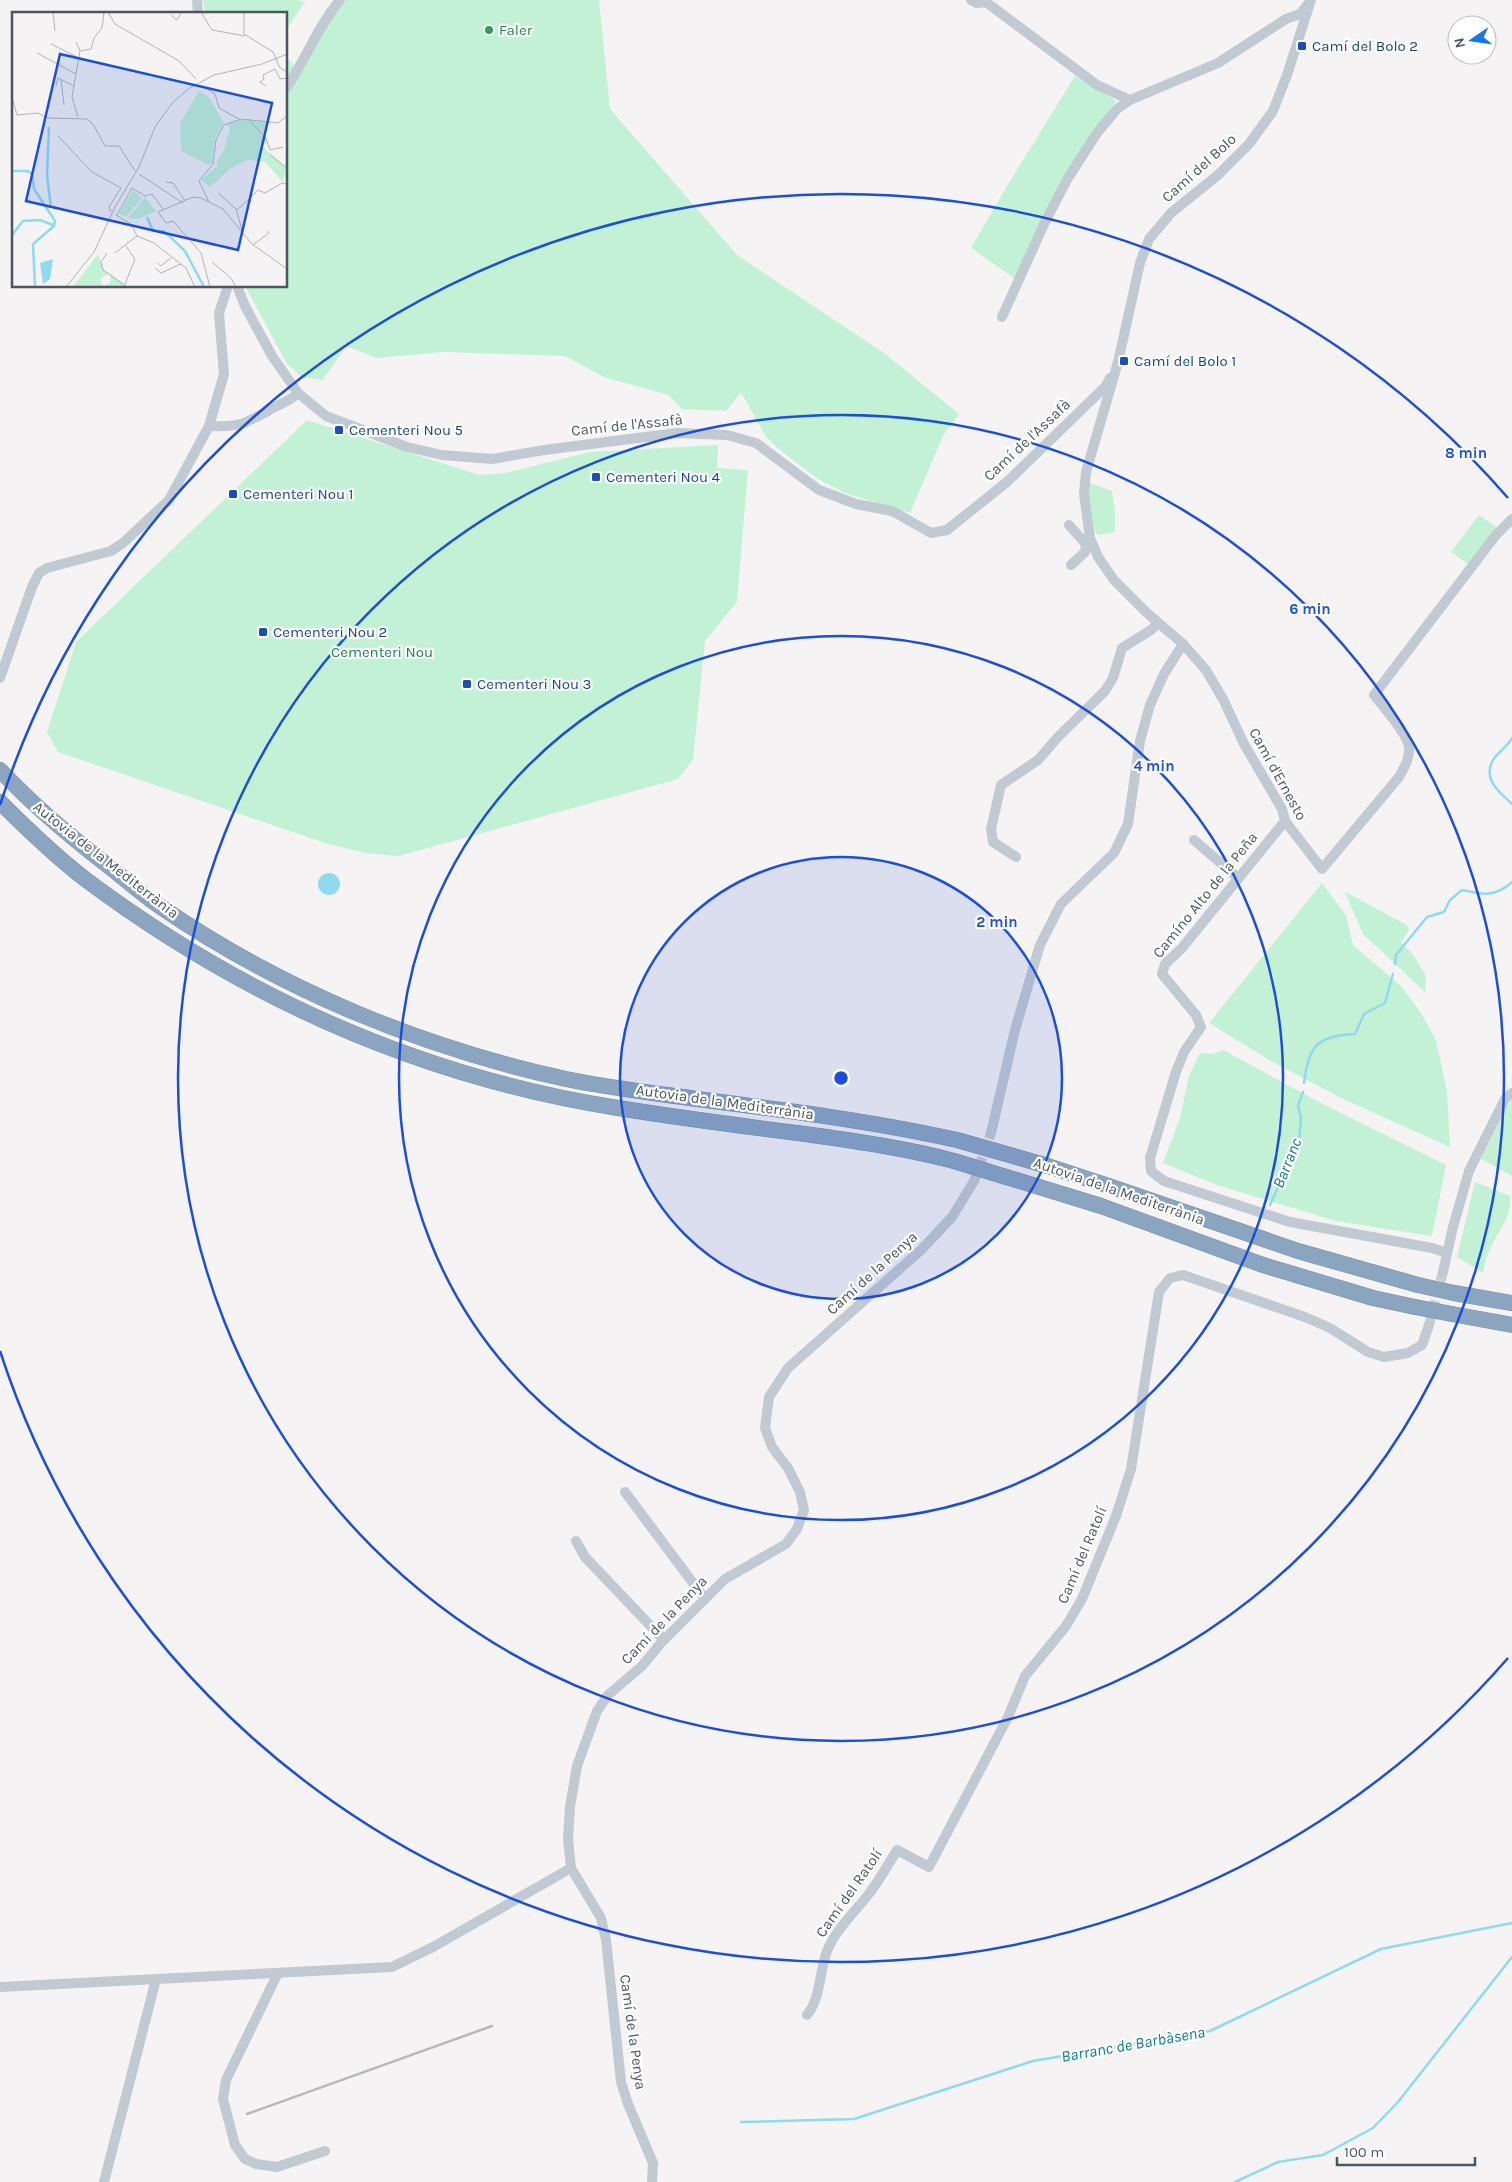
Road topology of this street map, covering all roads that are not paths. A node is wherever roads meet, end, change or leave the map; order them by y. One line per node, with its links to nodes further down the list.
1 (340, 0): 5 (street)
2 (971, 0): 3 (street)
3 (986, 1): 6 (street)
4 (1310, 1): 6 (street); 10 (street, Camí del Bolo)
5 (288, 85)
6 (1130, 100): 9 (street)
7 (227, 288): 12 (street)
8 (238, 288): 11 (street, Camí de l'Assafà)
9 (1002, 317)
10 (1118, 362): 11 (street, Camí de l'Assafà); 16 (street, Camí d'Ernesto)
11 (298, 393): 12 (street)
12 (208, 426): 20 (street)
13 (1512, 519): 23 (street, Camí d'Ernesto)
14 (1070, 525): 15 (street)
15 (1086, 544): 16 (street); 17 (street)
16 (1096, 554): 18 (street, Camí d'Ernesto)
17 (1070, 565)
18 (1158, 623): 19 (street, Camí d'Ernesto); 25 (street)
19 (1183, 644): 23 (street, Camí d'Ernesto); 28 (street)
20 (0, 678)
21 (0, 770): 32 (highway, Autovia de la Mediterrània, bridge)
22 (0, 802): 33 (highway, Autovia de la Mediterrània, bridge)
23 (1284, 821): 26 (street, Camíno Alto de la Peña)
24 (1194, 840): 26 (street)
25 (1016, 857)
26 (1238, 878): 30 (street, Camíno Alto de la Peña)
27 (1512, 1093): 30 (street)
28 (991, 1133)
29 (974, 1181): 37 (street, Camí de la Penya)
30 (1447, 1254): 31 (street)
31 (1443, 1272)
32 (1512, 1304)
33 (1512, 1325)
34 (1428, 1330): 43 (street, Camí del Ratolí)
35 (626, 1492): 37 (street)
36 (576, 1541): 38 (street)
37 (705, 1598): 38 (street, Camí de la Penya)
38 (664, 1640): 39 (street, Camí de la Penya)
39 (571, 1868): 40 (street); 46 (street, Camí de la Penya)
40 (278, 1973): 41 (street); 44 (street)
41 (156, 1979): 42 (street); 45 (street)
42 (0, 1987)
43 (807, 2015)
44 (325, 2151)
45 (104, 2182)
46 (652, 2182)

